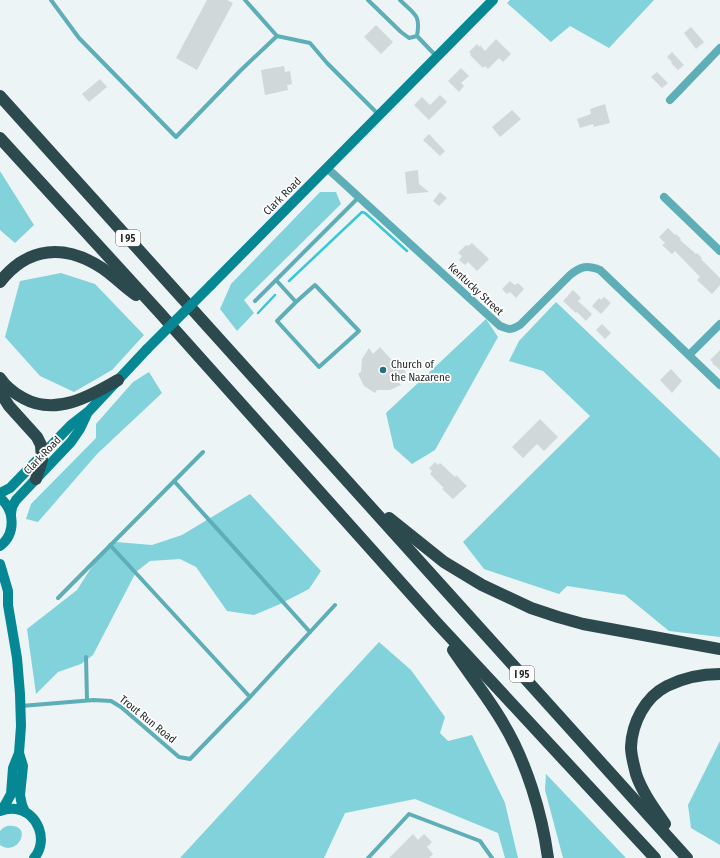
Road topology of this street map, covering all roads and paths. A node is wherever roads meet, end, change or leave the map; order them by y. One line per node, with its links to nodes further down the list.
1 (51, 0): 6 (lane)
2 (245, 0): 6 (lane)
3 (368, 0): 7 (lane)
4 (400, 0): 7 (lane)
5 (493, 0): 9 (street, Clark Road)
6 (277, 36): 12 (lane)
7 (416, 36): 9 (lane)
8 (720, 48): 11 (street)
9 (437, 58): 12 (street, Clark Road)
10 (0, 96): 34 (highway, I 95)
11 (670, 100)
12 (379, 116): 14 (street, Clark Road)
13 (0, 138): 22 (highway, I 95)
14 (328, 168): 15 (street, Kentucky Street); 26 (street, Clark Road, bridge)
15 (359, 196): 18 (lane); 24 (street, Kentucky Street)
16 (664, 197): 17 (street)
17 (720, 251)
18 (276, 280): 20 (lane); 21 (lane)
19 (0, 282): 22 (highway)
20 (255, 302)
21 (296, 302): 21 (lane)
22 (159, 312): 45 (highway, I 95)
23 (720, 324): 24 (street)
24 (689, 355): 27 (street, Kentucky Street)
25 (0, 378): 26 (highway)
26 (118, 380): 29 (street, Clark Road)
27 (720, 385)
28 (0, 392): 31 (highway)
29 (89, 411): 31 (street, Clark Road); 32 (street, Clark Road)
30 (203, 452): 33 (lane)
31 (42, 454): 32 (highway); 35 (street, Clark Road)
32 (36, 480): 37 (street, Clark Road)
33 (174, 481): 38 (lane); 46 (lane)
34 (358, 492): 47 (highway); 57 (highway, I 95)
35 (0, 493)
36 (0, 498): 37 (street)
37 (11, 514): 39 (street)
38 (110, 545): 42 (lane); 50 (lane)
39 (1, 547)
40 (0, 564): 43 (street)
41 (0, 595): 43 (street)
42 (58, 598)
43 (8, 605): 52 (street)
44 (335, 605): 46 (lane)
45 (437, 623): 60 (highway); 61 (highway, I 95)
46 (310, 632): 50 (lane)
47 (720, 649)
48 (86, 657): 51 (lane)
49 (720, 674): 57 (highway)
50 (250, 698): 51 (lane, Trout Run Road)
51 (87, 700): 52 (lane, Trout Run Road)
52 (21, 706): 53 (street)
53 (19, 753): 54 (street); 55 (street)
54 (0, 810): 55 (street)
55 (25, 812): 56 (street)
56 (35, 857)
57 (686, 857)
58 (368, 858): 59 (lane)
59 (492, 858)
60 (548, 858)
61 (654, 858)

